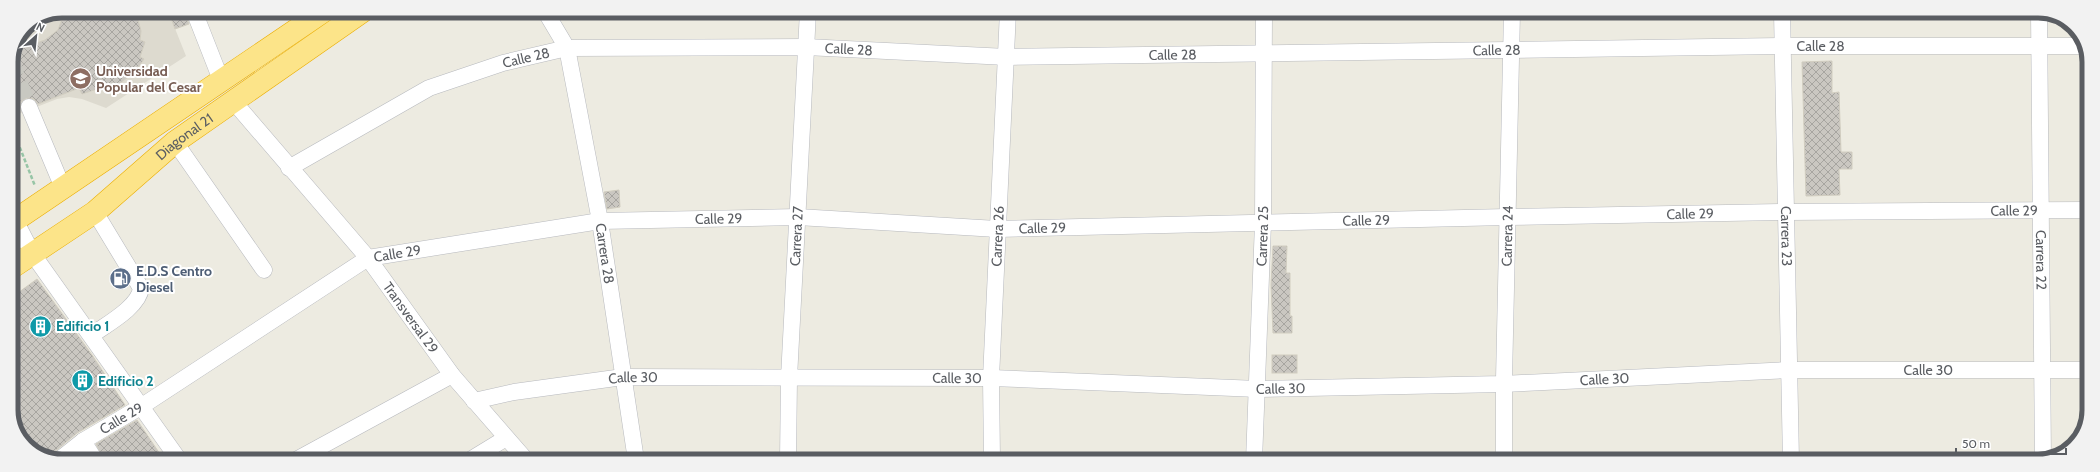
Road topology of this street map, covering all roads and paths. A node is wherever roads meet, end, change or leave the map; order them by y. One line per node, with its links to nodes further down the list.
1 (197, 18): 19 (street)
2 (314, 18): 19 (highway, Diagonal 21)
3 (353, 18): 20 (highway, Diagonal 21)
4 (549, 18): 15 (street, Carrera 28)
5 (808, 18): 14 (street, Carrera 27)
6 (1008, 18): 18 (street, Carrera 26)
7 (1264, 18): 17 (street, Carrera 25)
8 (1512, 18): 16 (street, Carrera 24)
9 (1782, 18): 11 (street, Carrera 23)
10 (2039, 18): 12 (street, Carrera 22)
11 (1782, 46): 12 (street, Calle 28); 16 (street, Calle 28); 30 (street, Carrera 23)
12 (2039, 46): 13 (street, Calle 28); 27 (street, Carrera 22)
13 (2079, 46)
14 (806, 47): 15 (street, Calle 28); 18 (street, Calle 28); 31 (street, Carrera 27)
15 (567, 48): 24 (street, Calle 28); 34 (street, Carrera 28)
16 (1511, 51): 17 (street, Calle 28); 32 (street, Carrera 24)
17 (1263, 53): 18 (street, Calle 28); 35 (street, Carrera 25)
18 (1006, 58): 37 (street, Carrera 26)
19 (221, 80): 25 (highway, Diagonal 21)
20 (234, 102): 22 (highway, Diagonal 21); 24 (street, Transversal 29)
21 (28, 107): 25 (street)
22 (175, 142): 29 (highway, Diagonal 21); 41 (street)
23 (18, 143): 26 (path)
24 (289, 168): 39 (street, Transversal 29)
25 (63, 188): 26 (highway, Diagonal 21)
26 (41, 202): 33 (highway, Diagonal 21)
27 (2040, 210): 28 (street, Calle 29); 30 (street, Calle 29); 43 (street, Carrera 22)
28 (2082, 210)
29 (95, 212): 38 (highway, Diagonal 21); 42 (street)
30 (1786, 212): 32 (street, Calle 29); 44 (street, Carrera 23)
31 (798, 217): 34 (street, Calle 29); 37 (street, Calle 29); 48 (street, Carrera 27)
32 (1507, 217): 35 (street, Calle 29); 50 (street, Carrera 24)
33 (18, 218)
34 (600, 221): 39 (street, Calle 29); 47 (street, Carrera 28)
35 (1263, 223): 37 (street, Calle 29); 51 (street, Carrera 25)
36 (18, 229): 38 (street)
37 (997, 229): 49 (street, Carrera 26)
38 (32, 253): 40 (highway, Diagonal 21); 42 (street)
39 (368, 258): 46 (street, Transversal 29); 53 (street, Calle 29)
40 (18, 263)
41 (264, 270)
42 (92, 335): 53 (street)
43 (2042, 369): 44 (street, Calle 30); 45 (street, Calle 30); 56 (street, Carrera 22)
44 (1789, 370): 50 (street, Calle 30); 68 (street, Carrera 23)
45 (2082, 370)
46 (452, 375): 52 (street, Transversal 29); 60 (street)
47 (623, 377): 48 (street, Calle 30); 52 (street, Calle 30); 63 (street, Carrera 28)
48 (789, 378): 49 (street, Calle 30); 64 (street, Carrera 27)
49 (992, 378): 51 (street, Calle 30); 65 (street, Carrera 26)
50 (1504, 384): 51 (street, Calle 30); 67 (street, Carrera 24)
51 (1258, 389): 66 (street, Carrera 25)
52 (474, 401): 54 (street, Transversal 29)
53 (142, 406): 55 (street, Calle 29); 59 (street)
54 (506, 438): 61 (street); 62 (street, Transversal 29)
55 (83, 441): 57 (street, Calle 29); 58 (street)
56 (2043, 453)
57 (67, 454)
58 (91, 454)
59 (176, 454)
60 (307, 454)
61 (480, 454)
62 (521, 454)
63 (635, 454)
64 (788, 454)
65 (992, 454)
66 (1254, 454)
67 (1504, 454)
68 (1791, 454)

